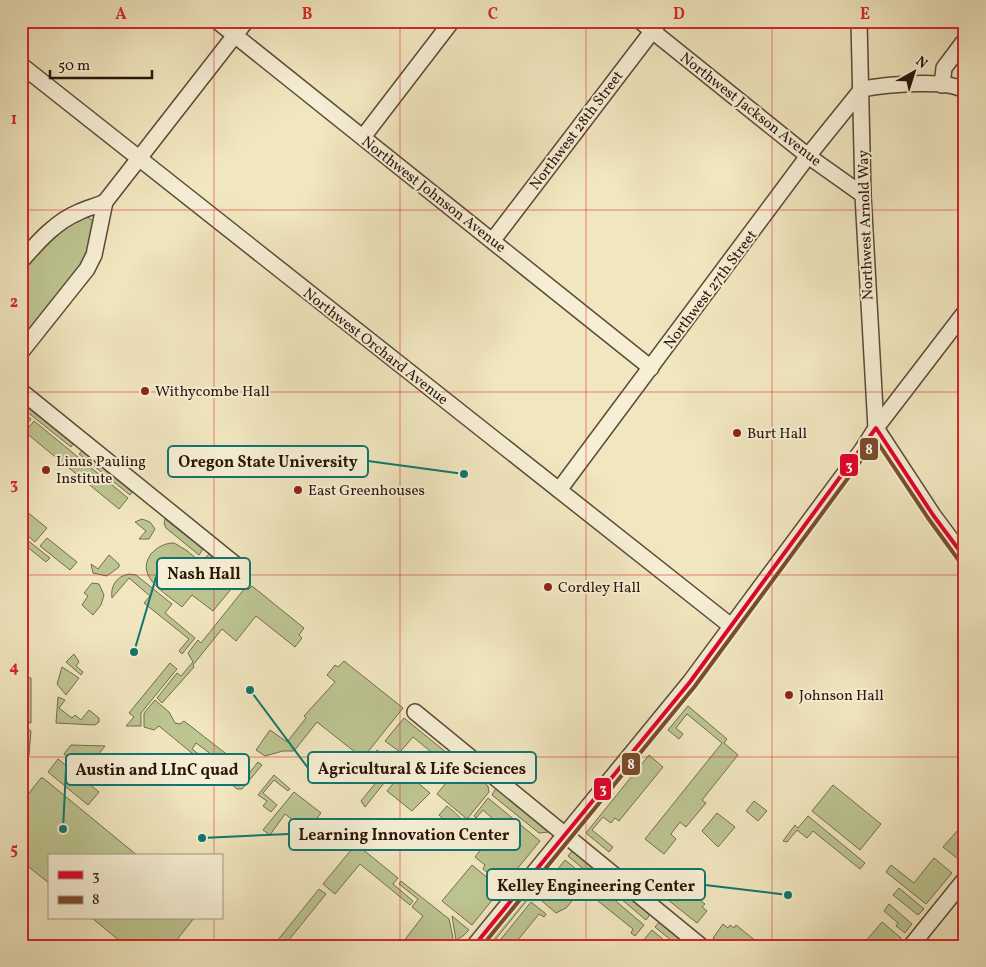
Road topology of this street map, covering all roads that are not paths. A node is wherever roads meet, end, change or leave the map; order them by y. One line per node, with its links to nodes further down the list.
1 (217, 21): 6 (street, Northwest Johnson Avenue)
2 (246, 21): 6 (street)
3 (452, 21): 12 (street)
4 (859, 21): 10 (street, Northwest Arnold Way)
5 (651, 24): 13 (street, Northwest Jackson Avenue); 17 (street, Northwest 28th Street)
6 (235, 35): 12 (street, Northwest Johnson Avenue); 14 (street)
7 (965, 40): 9 (street)
8 (21, 65): 14 (street, Northwest Orchard Avenue)
9 (942, 85): 10 (street); 11 (street)
10 (862, 89): 13 (street, Northwest 27th Street); 15 (street, Northwest Arnold Way)
11 (965, 91)
12 (363, 137): 17 (street, Northwest Johnson Avenue)
13 (808, 156): 15 (street, Northwest Jackson Avenue); 21 (street, Northwest 27th Street)
14 (139, 160): 16 (street); 24 (street, Northwest Orchard Avenue)
15 (863, 195): 23 (street, Northwest Arnold Way)
16 (105, 202): 18 (street); 20 (street)
17 (493, 240): 21 (street, Northwest Johnson Avenue)
18 (21, 261)
19 (965, 312): 23 (street)
20 (21, 352)
21 (650, 368): 24 (street, Northwest 27th Street)
22 (21, 390): 26 (street)
23 (876, 428): 25 (street); 27 (street)
24 (559, 490): 27 (street, Northwest Orchard Avenue)
25 (965, 558)
26 (241, 570)
27 (731, 626): 29 (street)
28 (415, 712): 29 (street)
29 (564, 835): 31 (street); 32 (street)
30 (965, 879): 33 (street)
31 (474, 946)
32 (702, 946)
33 (910, 946)

